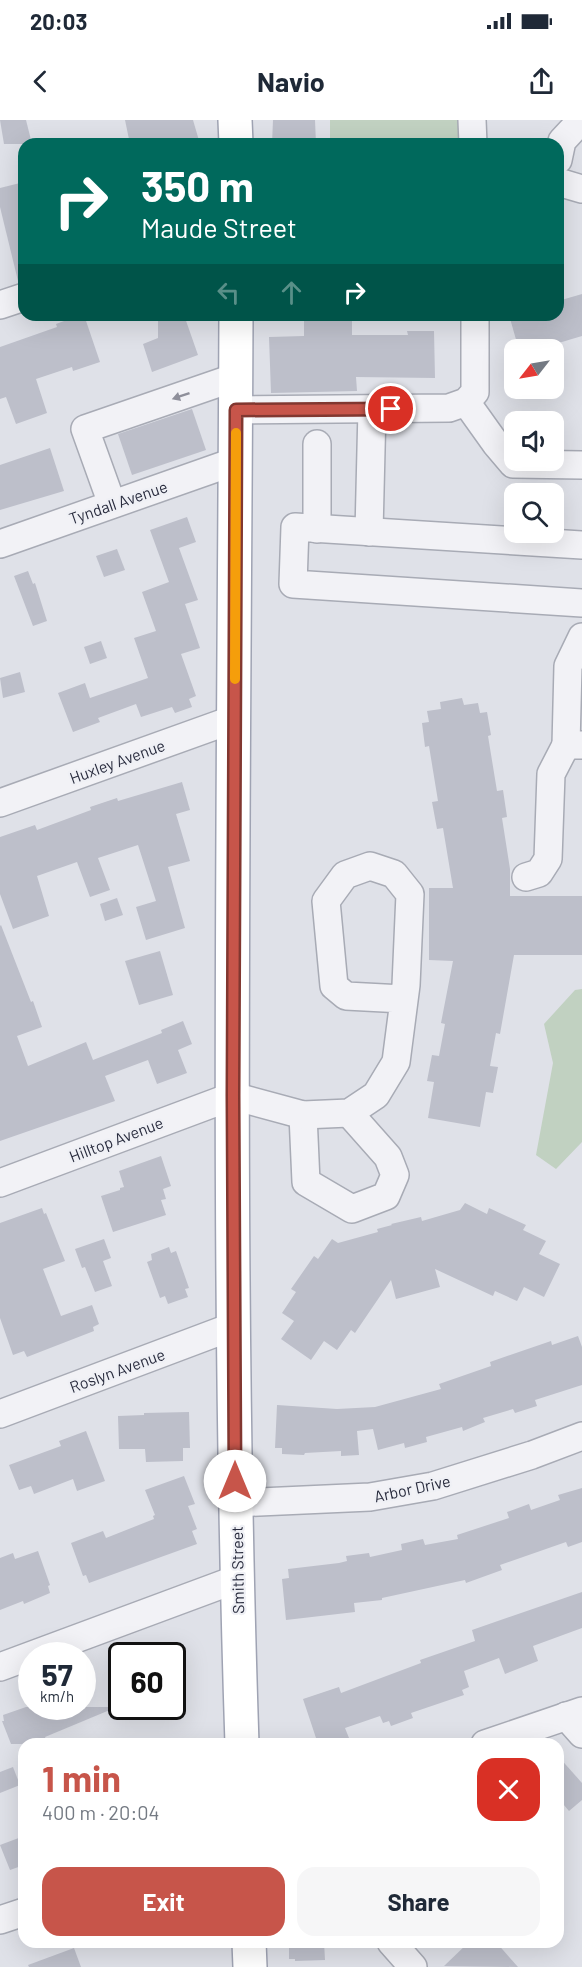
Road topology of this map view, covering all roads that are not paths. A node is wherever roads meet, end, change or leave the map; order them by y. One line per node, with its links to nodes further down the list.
1 (235, 120): 4 (main road)
2 (472, 120): 5 (street)
3 (578, 120): 6 (street)
4 (236, 138)
5 (472, 138)
6 (564, 139)
7 (564, 184): 8 (street)
8 (582, 189)
9 (18, 299): 10 (street)
10 (0, 305)
11 (236, 321): 13 (main road, Smith Street)
12 (475, 321): 14 (street)
13 (236, 377): 16 (main road, Smith Street); 20 (street, one-way to 20)
14 (466, 402): 15 (street); 19 (street)
15 (372, 409): 16 (street); 22 (street)
16 (236, 410): 18 (main road, Smith Street)
17 (317, 444): 21 (street)
18 (236, 460): 20 (street, Tyndall Avenue); 28 (main road, Smith Street)
19 (582, 465)
20 (112, 504): 23 (street, Tyndall Avenue)
21 (317, 528): 22 (street); 25 (street)
22 (369, 532): 24 (street)
23 (0, 544)
24 (582, 545)
25 (582, 603)
26 (582, 637): 27 (street)
27 (575, 666): 29 (street)
28 (234, 720): 30 (street, Huxley Avenue); 33 (main road, Smith Street)
29 (574, 745): 31 (street)
30 (0, 803)
31 (526, 878)
32 (403, 999): 32 (street); 34 (street)
33 (233, 1096): 35 (street); 36 (street, Hilltop Avenue); 37 (main road, Smith Street)
34 (349, 1113): 35 (street); 35 (street)
35 (303, 1115)
36 (0, 1183)
37 (234, 1326): 38 (street, Roslyn Avenue); 40 (main road, Smith Street)
38 (0, 1414)
39 (582, 1436): 40 (street, Arbor Drive)
40 (235, 1503): 41 (main road, Smith Street)
41 (237, 1579): 42 (street); 44 (main road, Smith Street)
42 (0, 1667)
43 (577, 1720): 45 (street)
44 (242, 1738)
45 (508, 1738)
46 (18, 1913): 47 (street)
47 (0, 1920)
48 (249, 1948): 50 (main road)
49 (396, 1948): 51 (street)
50 (250, 1967)
51 (413, 1967)

